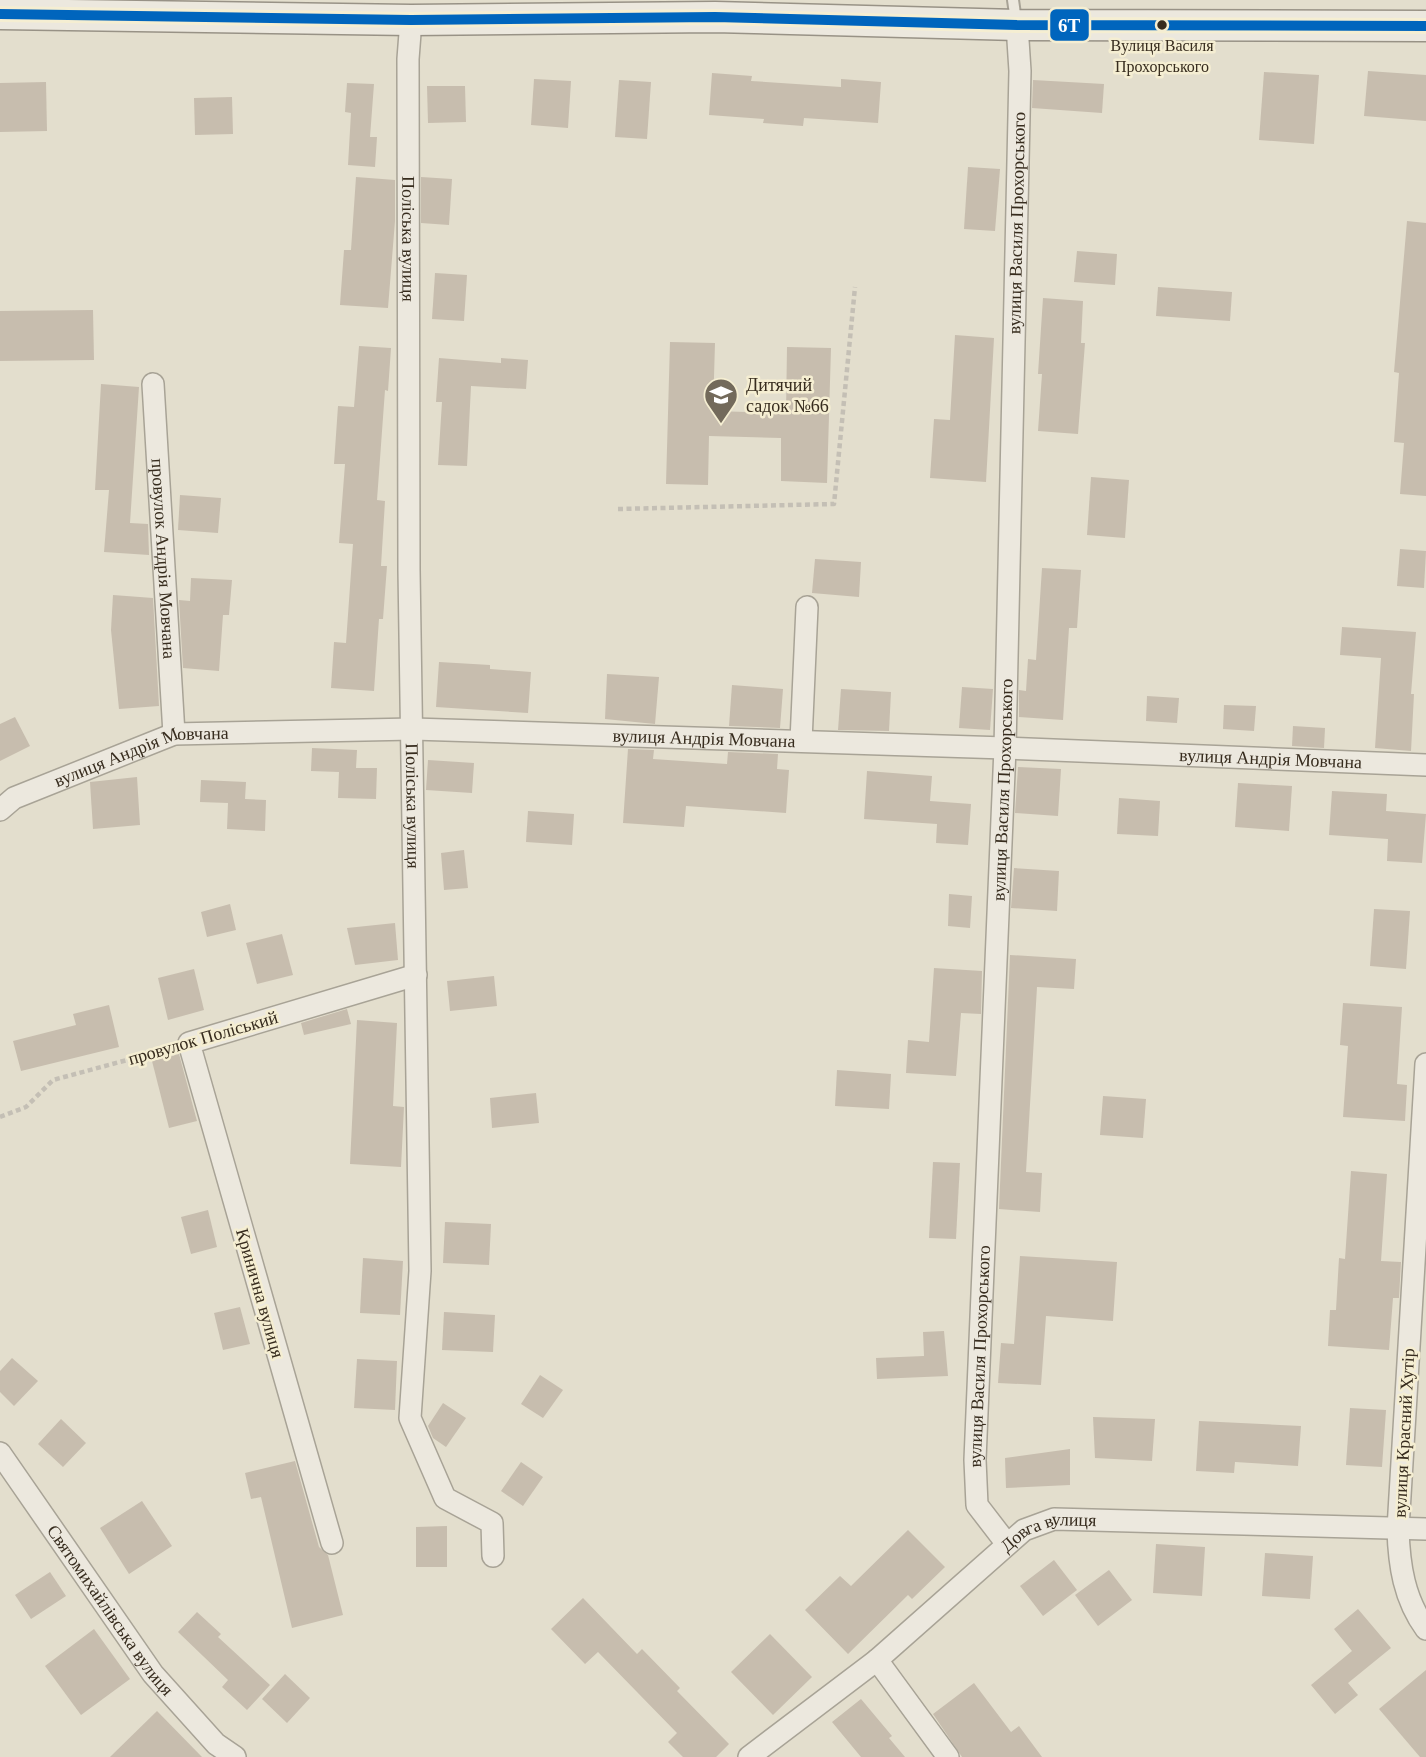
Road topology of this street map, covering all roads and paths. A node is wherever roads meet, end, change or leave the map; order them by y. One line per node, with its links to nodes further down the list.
1 (63, 7): 3 (main road); 4 (main road)
2 (1015, 12): 4 (main road); 5 (main road); 13 (street, вулиця Василя Прохорського)
3 (0, 14)
4 (411, 20): 10 (street, Поліська вулиця)
5 (1426, 26)
6 (855, 287): 8 (path)
7 (153, 384): 11 (street, провулок Андрія Мовчана)
8 (618, 509)
9 (807, 607): 12 (street)
10 (413, 729): 11 (street, вулиця Андрія Мовчана); 12 (street, вулиця Андрія Мовчана); 16 (street, Поліська вулиця)
11 (174, 734): 15 (street, вулиця Андрія Мовчана)
12 (801, 741): 13 (street, вулиця Андрія Мовчана)
13 (1005, 748): 14 (street, вулиця Андрія Мовчана); 24 (street, вулиця Василя Прохорського)
14 (1426, 765)
15 (0, 810)
16 (416, 975): 17 (street, провулок Поліський); 25 (street, Поліська вулиця)
17 (189, 1043): 19 (path, провулок Поліський); 23 (street, Кринична вулиця)
18 (1426, 1064): 21 (street, вулиця Красний Хутір)
19 (0, 1117)
20 (0, 1453): 28 (street, Святомихайлівська вулиця)
21 (1398, 1529): 22 (street, Довга вулиця); 24 (street, Довга вулиця); 26 (street, вулиця Красний Хутір)
22 (1426, 1529)
23 (332, 1543)
24 (1007, 1544): 27 (street, Довга вулиця)
25 (493, 1556)
26 (1426, 1629)
27 (877, 1660): 29 (street, Довга вулиця); 30 (street)
28 (235, 1757)
29 (749, 1757)
30 (948, 1757)

